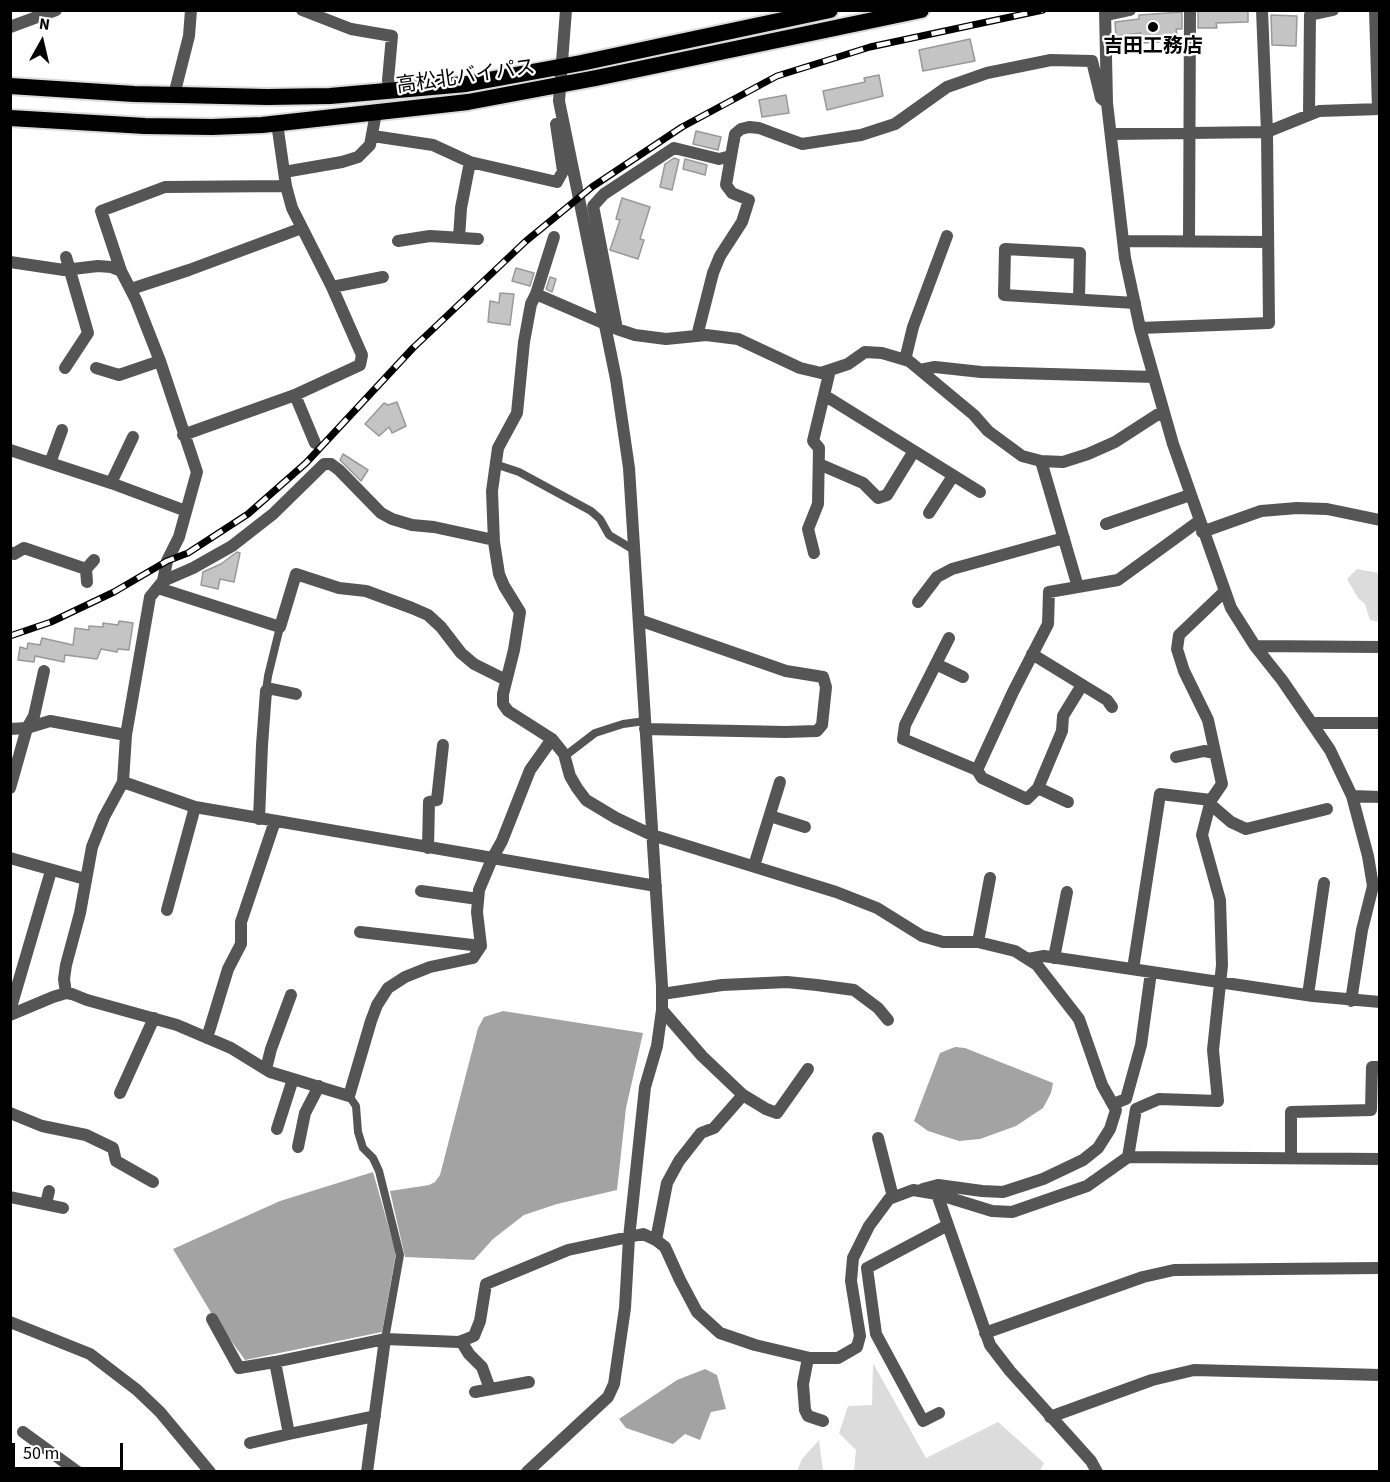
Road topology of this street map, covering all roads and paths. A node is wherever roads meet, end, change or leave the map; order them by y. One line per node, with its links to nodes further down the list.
1 (56, 10): 13 (street)
2 (191, 10): 18 (street)
3 (302, 10): 16 (street)
4 (566, 10): 14 (street)
5 (830, 10): 14 (highway, 高松北バイパス)
6 (921, 10): 17 (highway, 高松北バイパス)
7 (1130, 10): 12 (street)
8 (1190, 10): 26 (street)
9 (1262, 10): 25 (street)
10 (1333, 10): 22 (street)
11 (1375, 10): 20 (street)
12 (1106, 13): 19 (street)
13 (10, 27)
14 (562, 66): 16 (highway, 高松北バイパス); 17 (street)
15 (10, 86): 18 (highway, 高松北バイパス)
16 (390, 91): 18 (highway, 高松北バイパス)
17 (560, 93): 21 (highway, 高松北バイパス); 30 (street); 52 (street)
18 (174, 95)
19 (1107, 103): 27 (street); 29 (street)
20 (1379, 109): 22 (street)
21 (376, 112): 24 (highway, 高松北バイパス); 28 (street)
22 (1309, 115): 25 (street)
23 (10, 118): 24 (highway, 高松北バイパス)
24 (277, 123): 31 (street)
25 (1267, 132): 26 (street); 41 (street)
26 (1190, 133): 27 (street); 40 (street)
27 (1112, 134): 39 (street)
28 (373, 136): 30 (street); 31 (street)
29 (730, 156): 54 (street); 55 (street)
30 (470, 162): 36 (street)
31 (284, 172): 32 (street)
32 (286, 186): 33 (street); 45 (street)
33 (302, 228): 47 (street); 48 (street)
34 (947, 236): 56 (street)
35 (554, 237): 49 (street)
36 (459, 238): 37 (street); 38 (street)
37 (478, 239)
38 (398, 241)
39 (1123, 241): 40 (street); 51 (street)
40 (1189, 241): 41 (street)
41 (1268, 242): 53 (street)
42 (66, 257): 44 (street)
43 (10, 262): 44 (street)
44 (70, 269): 45 (street); 58 (street)
45 (121, 271): 48 (street)
46 (383, 277): 47 (street)
47 (332, 287): 63 (street)
48 (131, 289): 57 (street)
49 (536, 294): 52 (street); 74 (street)
50 (1079, 299): 50 (street); 51 (street)
51 (1135, 303): 53 (street)
52 (605, 324): 54 (street); 87 (street)
53 (1140, 328): 62 (street)
54 (617, 329): 55 (street)
55 (697, 336): 60 (street)
56 (905, 360): 60 (street); 61 (street)
57 (160, 361): 59 (street); 67 (street)
58 (64, 368)
59 (96, 368)
60 (830, 370): 64 (street)
61 (920, 370): 62 (street); 72 (street)
62 (1154, 377): 65 (street)
63 (295, 395): 67 (street); 69 (street)
64 (824, 395): 71 (street); 75 (street)
65 (1163, 411): 72 (street); 79 (street)
66 (62, 430): 73 (street)
67 (183, 435): 80 (street)
68 (133, 436): 77 (street)
69 (315, 443)
70 (10, 450): 73 (street)
71 (914, 451): 75 (street); 76 (street)
72 (1041, 461): 85 (street)
73 (50, 463): 77 (street)
74 (495, 464): 86 (street); 87 (lane)
75 (819, 464): 89 (street)
76 (953, 476): 78 (street); 81 (street)
77 (111, 483): 80 (street)
78 (980, 492)
79 (1190, 495): 83 (street); 84 (street)
80 (186, 511): 91 (street)
81 (929, 513)
82 (1380, 520): 84 (street)
83 (1106, 524)
84 (1200, 526): 92 (street); 93 (street)
85 (1064, 538): 92 (street); 94 (street)
86 (494, 540): 91 (street); 104 (street)
87 (634, 550): 95 (street)
88 (10, 552): 90 (street)
89 (814, 553)
90 (87, 582)
91 (161, 585): 96 (street); 114 (street)
92 (1078, 587): 100 (street)
93 (1224, 592): 98 (street); 117 (street)
94 (918, 602)
95 (639, 620): 111 (street); 111 (street)
96 (280, 627): 104 (street); 106 (lane)
97 (949, 638): 101 (street)
98 (1255, 646): 99 (street); 109 (street)
99 (1380, 647)
100 (1032, 654): 105 (street); 120 (street)
101 (936, 664): 103 (street); 120 (street)
102 (44, 671): 112 (street)
103 (963, 677)
104 (506, 680): 115 (street)
105 (1082, 685): 108 (street); 124 (street)
106 (266, 691): 107 (street); 132 (street)
107 (296, 694)
108 (1112, 707)
109 (1312, 723): 110 (street); 125 (street)
110 (1380, 723)
111 (645, 725): 118 (lane); 135 (street)
112 (27, 728): 113 (street); 114 (street); 123 (street)
113 (10, 729)
114 (126, 735): 121 (street)
115 (552, 740): 118 (street); 138 (street)
116 (443, 745): 136 (street)
117 (1215, 753): 119 (street); 128 (street)
118 (565, 756): 135 (street)
119 (1176, 757)
120 (977, 771): 124 (street)
121 (123, 782): 129 (street); 142 (street)
122 (780, 782): 131 (street)
123 (10, 788)
124 (1038, 788): 127 (street)
125 (1352, 796): 126 (street); 161 (street)
126 (1380, 797)
127 (1068, 802)
128 (1210, 802): 130 (street); 154 (street); 156 (street)
129 (195, 807): 132 (street); 148 (street)
130 (1327, 809)
131 (770, 816): 134 (street); 139 (street)
132 (259, 819): 133 (street)
133 (275, 821): 136 (street); 167 (street)
134 (805, 827)
135 (652, 835): 139 (street); 144 (street)
136 (428, 848): 138 (street)
137 (10, 858): 140 (street)
138 (492, 859): 144 (street); 147 (street)
139 (754, 866): 150 (street)
140 (51, 871): 142 (street); 163 (street)
141 (990, 878): 150 (street)
142 (85, 879): 157 (street)
143 (1324, 883): 160 (street)
144 (656, 886): 159 (street)
145 (421, 891): 147 (street)
146 (1067, 892): 152 (street)
147 (478, 899): 151 (street)
148 (167, 910)
149 (360, 932): 151 (street)
150 (978, 942): 153 (street)
151 (481, 946): 175 (street)
152 (1054, 958): 153 (street); 154 (street)
153 (1028, 959): 176 (street)
154 (1133, 969): 155 (street)
155 (1151, 972): 156 (street); 176 (street)
156 (1221, 981): 160 (street); 181 (street)
157 (66, 993): 163 (street); 165 (street)
158 (291, 994): 169 (street)
159 (662, 994): 164 (street); 166 (street)
160 (1308, 995): 161 (street)
161 (1350, 1000): 162 (street)
162 (1380, 1002)
163 (11, 1008)
164 (662, 1010): 174 (street); 191 (street)
165 (154, 1018): 167 (street); 173 (street)
166 (888, 1020)
167 (207, 1038): 169 (street)
168 (1380, 1067): 182 (street)
169 (266, 1069): 171 (street)
170 (808, 1069): 174 (street)
171 (293, 1079): 172 (street); 178 (street)
172 (319, 1086): 175 (street); 180 (street)
173 (120, 1093)
174 (743, 1095): 192 (street)
175 (349, 1096): 197 (lane)
176 (1113, 1104): 185 (street)
177 (10, 1113): 184 (street)
178 (277, 1129)
179 (878, 1138): 188 (street)
180 (298, 1147)
181 (1128, 1157): 182 (street); 186 (street)
182 (1291, 1158): 183 (street)
183 (1380, 1159)
184 (153, 1182)
185 (916, 1190): 186 (street); 188 (street)
186 (937, 1194): 190 (street)
187 (10, 1197): 189 (street)
188 (893, 1197): 199 (street)
189 (63, 1208)
190 (948, 1225): 196 (street); 205 (street)
191 (629, 1238): 192 (street); 198 (street); 215 (street)
192 (656, 1240): 199 (street)
193 (1380, 1268): 196 (street)
194 (212, 1319): 200 (street)
195 (10, 1322): 213 (street)
196 (985, 1333): 207 (street)
197 (385, 1338): 198 (street); 200 (street); 206 (street)
198 (461, 1341): 203 (street)
199 (807, 1358): 208 (street)
200 (275, 1362): 210 (street)
201 (1380, 1375): 207 (street)
202 (529, 1382): 203 (street)
203 (490, 1389): 204 (street)
204 (475, 1392)
205 (939, 1413)
206 (375, 1416): 210 (street); 214 (street)
207 (1050, 1417): 216 (street)
208 (823, 1421)
209 (23, 1432): 212 (street)
210 (289, 1434): 211 (street)
211 (250, 1443)
212 (78, 1472)
213 (210, 1472)
214 (367, 1472)
215 (527, 1472)
216 (1097, 1472)

